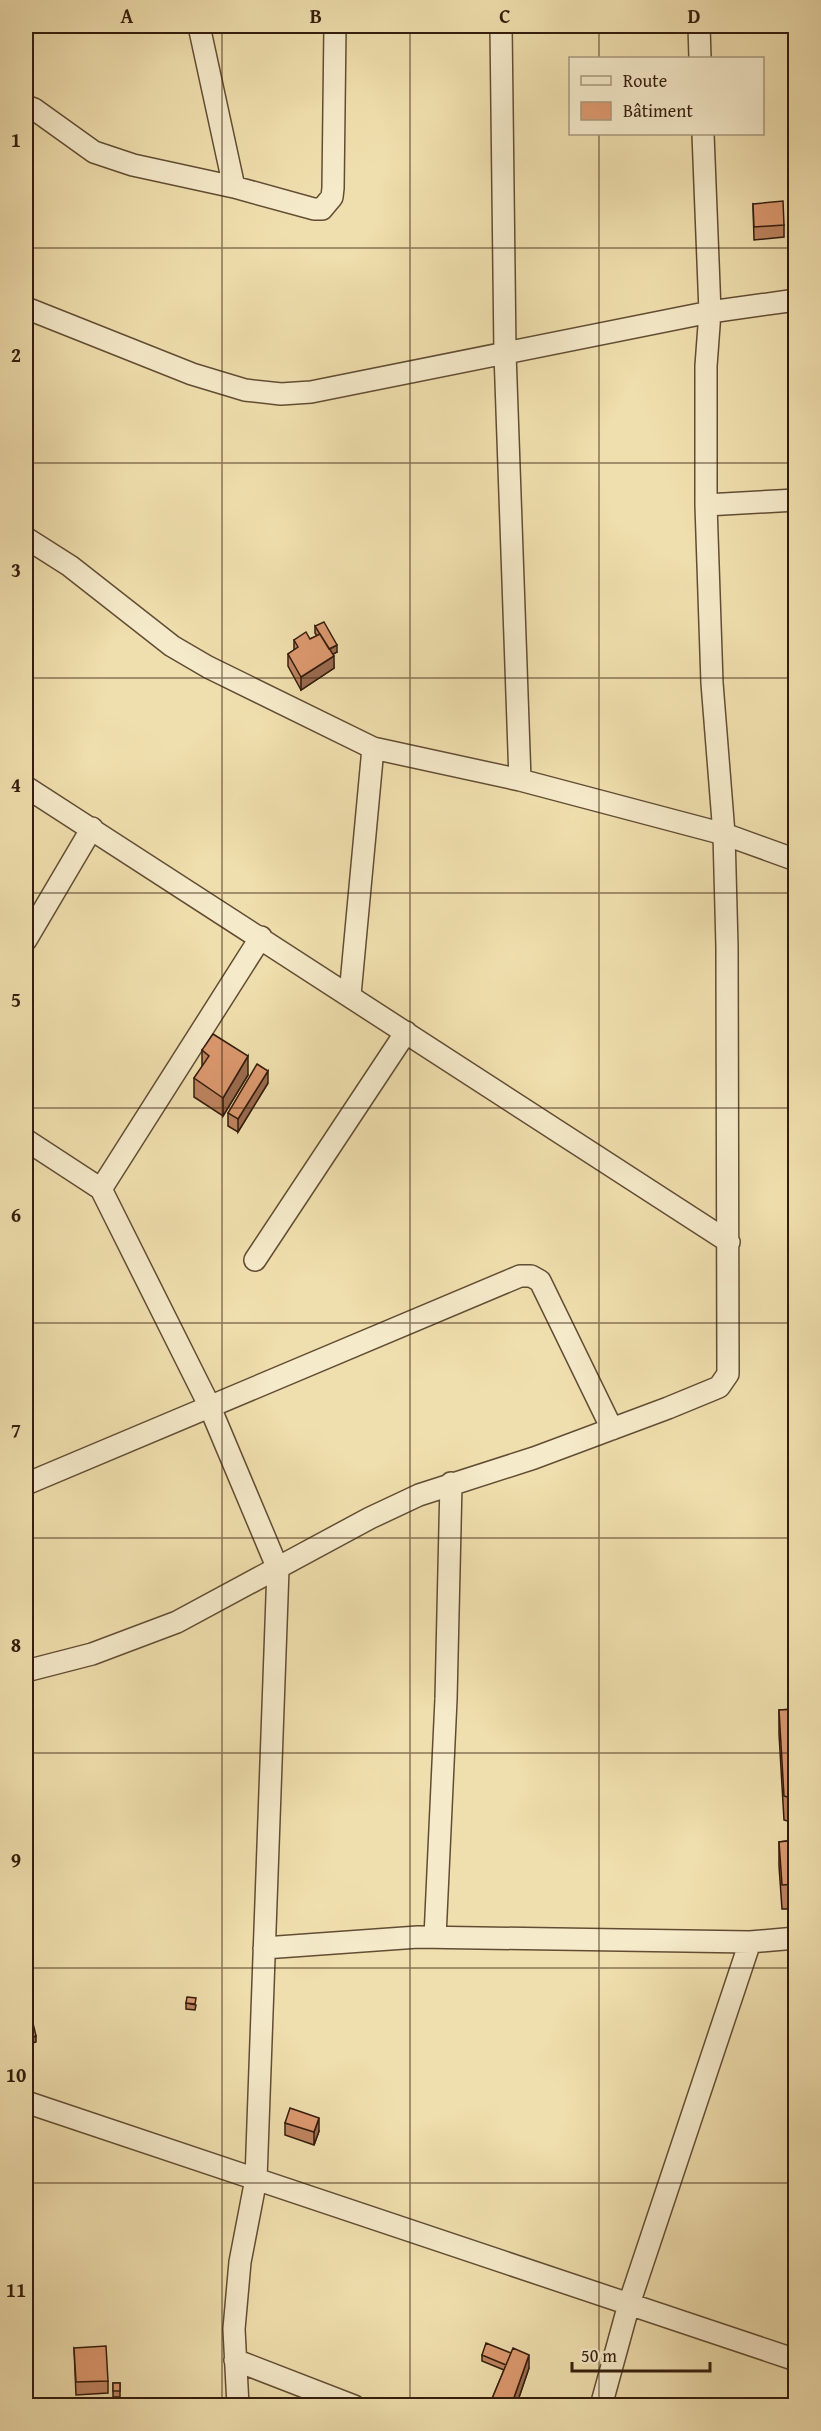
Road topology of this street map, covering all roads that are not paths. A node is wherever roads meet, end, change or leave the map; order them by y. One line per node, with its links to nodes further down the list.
1 (199, 26): 8 (street)
2 (335, 26): 8 (street)
3 (501, 26): 12 (street)
4 (699, 26): 5 (street)
5 (700, 57)
6 (26, 106): 8 (street)
7 (703, 135): 11 (street)
8 (234, 186)
9 (795, 300): 11 (street)
10 (26, 308): 12 (street)
11 (710, 312): 12 (street); 14 (street)
12 (505, 353): 17 (street)
13 (795, 500): 14 (street)
14 (706, 505): 20 (street)
15 (26, 538): 16 (street)
16 (373, 748): 17 (street); 24 (street)
17 (520, 780): 20 (street)
18 (26, 787): 19 (street)
19 (92, 828): 22 (street); 23 (street)
20 (724, 834): 21 (street); 28 (street)
21 (795, 860)
22 (261, 937): 24 (street); 27 (street)
23 (26, 940)
24 (350, 995): 25 (street)
25 (406, 1032): 28 (street); 29 (street)
26 (26, 1140): 27 (street)
27 (101, 1189): 30 (street)
28 (729, 1242): 31 (street)
29 (255, 1260)
30 (210, 1405): 31 (street); 33 (street); 34 (street)
31 (612, 1429): 32 (street)
32 (451, 1483): 34 (street); 36 (street)
33 (26, 1484)
34 (278, 1569): 35 (street); 39 (street)
35 (26, 1671)
36 (435, 1937): 38 (street); 39 (street)
37 (795, 1938): 38 (street)
38 (750, 1942): 42 (street)
39 (264, 1948): 41 (street)
40 (26, 2102): 41 (street)
41 (256, 2179): 42 (street); 43 (street)
42 (629, 2304): 44 (street); 47 (street)
43 (235, 2360): 45 (street); 46 (street)
44 (795, 2360)
45 (238, 2406)
46 (354, 2406)
47 (601, 2406)

